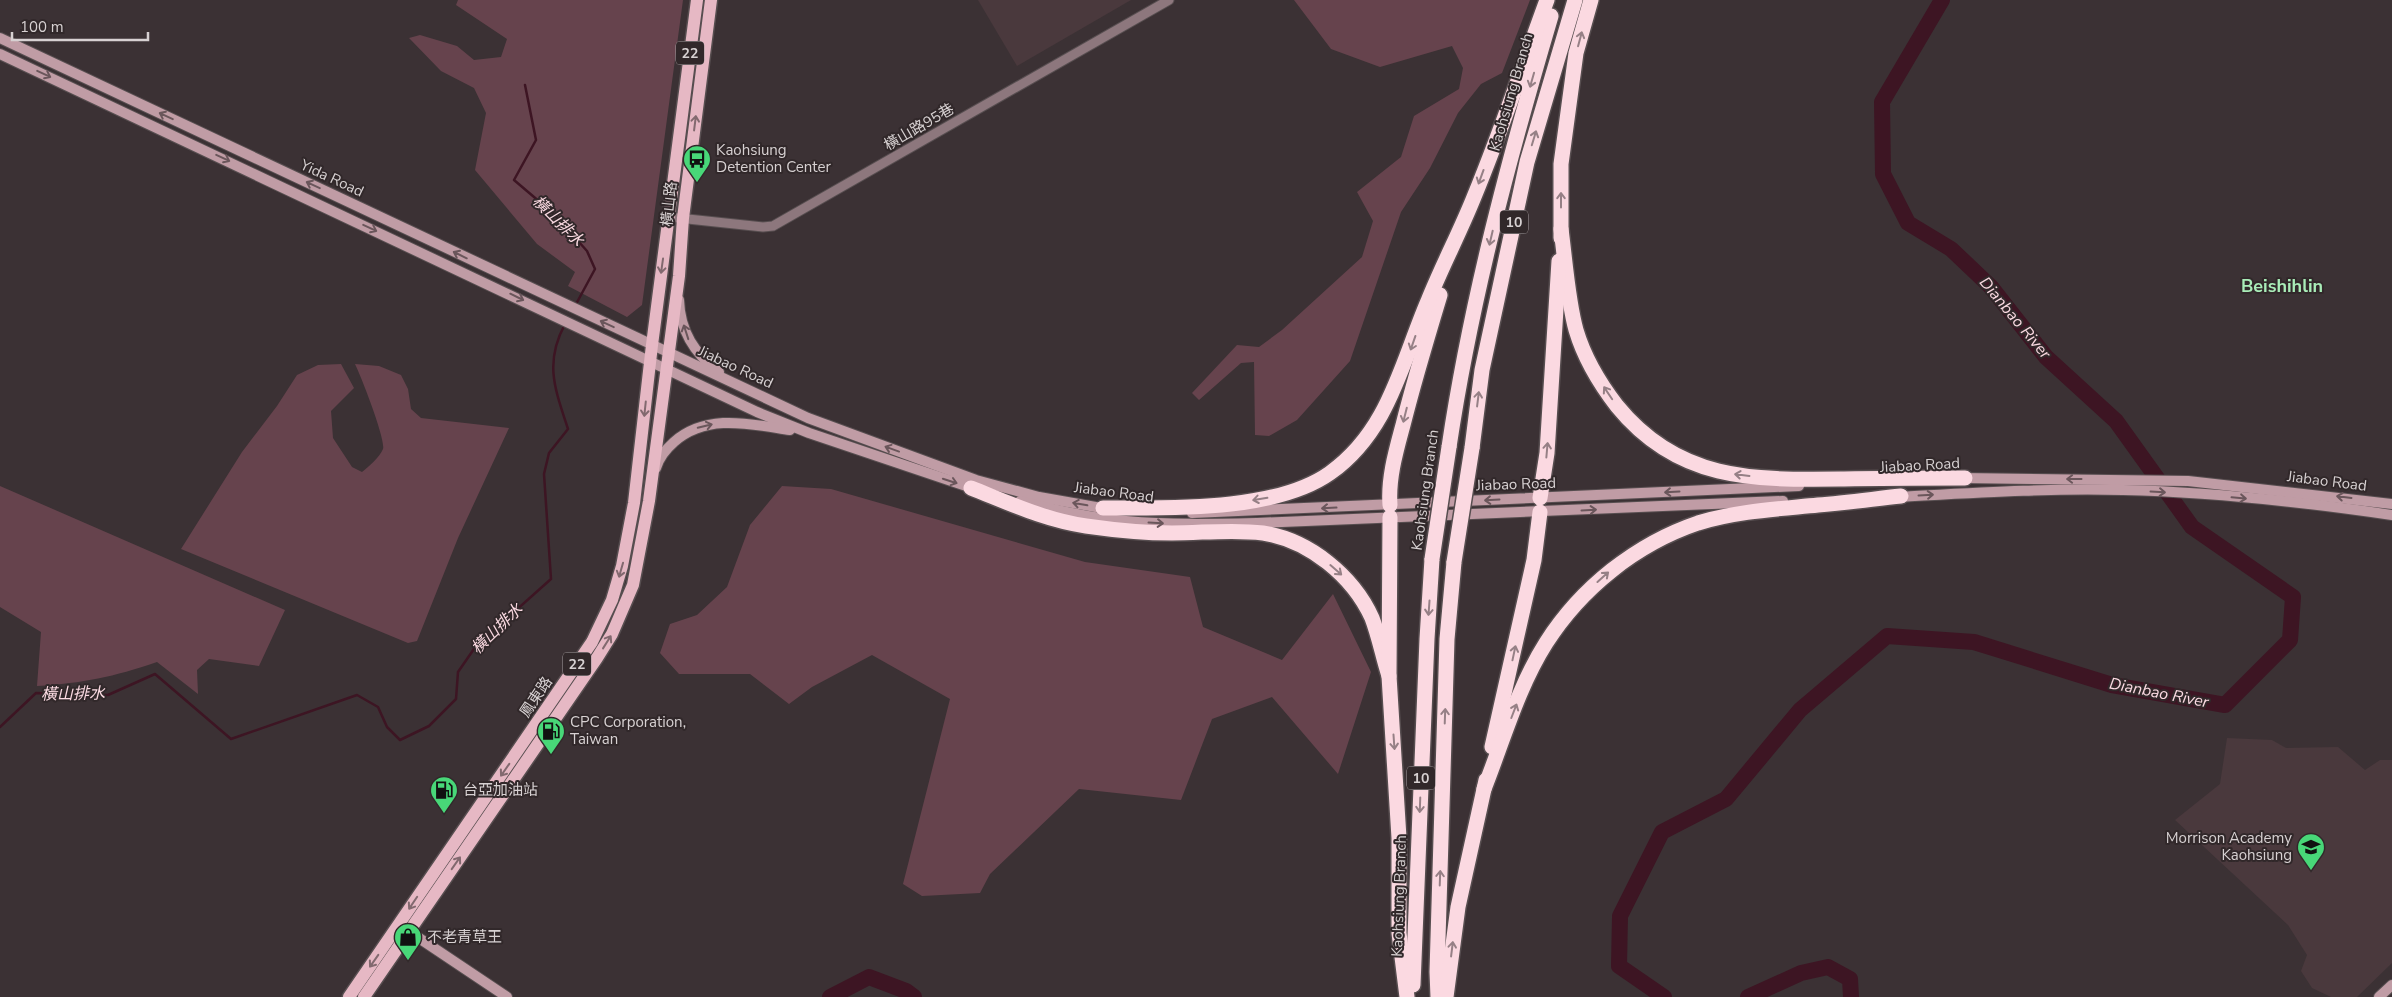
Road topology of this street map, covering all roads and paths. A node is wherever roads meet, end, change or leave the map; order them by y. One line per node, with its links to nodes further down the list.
1 (697, 0): 10 (main road, 橫山路 / 22)
2 (711, 0): 12 (main road, 橫山路 / 22, one-way to 2)
3 (1169, 0): 12 (street, 橫山路95巷)
4 (1547, 0): 11 (highway, one-way to 11)
5 (1555, 0): 41 (highway, Kaohsiung Branch / 10, one-way to 41, bridge)
6 (1575, 0): 42 (highway, 10, one-way to 6, bridge)
7 (1590, 0): 13 (highway, one-way to 7)
8 (0, 38): 14 (street, Yida Road, one-way to 8)
9 (0, 54): 16 (street, Yida Road, one-way to 16)
10 (669, 217): 12 (street, 橫山路95巷); 17 (main road, 橫山路 / 22, one-way to 17)
11 (1465, 217): 29 (highway, one-way to 29); 30 (highway, one-way to 30)
12 (683, 218): 15 (main road, 橫山路 / 22)
13 (1561, 229): 23 (highway, one-way to 13); 28 (highway, one-way to 13)
14 (500, 274): 16 (street); 17 (street, Yida Road, one-way to 14)
15 (679, 276): 18 (main road, 橫山路 / 22); 21 (street, one-way to 15)
16 (496, 287): 19 (street, Yida Road, one-way to 19)
17 (652, 344): 18 (street, Jiabao Road); 19 (main road, 鳳東路 / 22)
18 (668, 352): 20 (main road, 鳳東路 / 22); 21 (street, Jiabao Road)
19 (650, 361): 20 (street, Jiabao Road); 33 (main road, 鳳東路 / 22, one-way to 33)
20 (666, 368): 22 (street, Jiabao Road); 26 (main road, 鳳東路 / 22)
21 (745, 389): 29 (street, Jiabao Road, one-way to 21)
22 (809, 433): 24 (street, Jiabao Road, one-way to 24); 26 (street, one-way to 22)
23 (1965, 478): 27 (street, Jiabao Road, one-way to 23); 28 (street, Jiabao Road, one-way to 28)
24 (971, 488): 30 (street, Jiabao Road, one-way to 30); 32 (highway, one-way to 32)
25 (1901, 496): 28 (street, Jiabao Road, one-way to 25); 31 (street, Jiabao Road, one-way to 31); 34 (highway, one-way to 25)
26 (649, 501): 33 (main road, 鳳東路 / 22, one-way to 26)
27 (2392, 504)
28 (1540, 505): 30 (street, Jiabao Road); 34 (highway, one-way to 28)
29 (1103, 508): 30 (street, Jiabao Road, one-way to 29)
30 (1390, 511): 32 (highway)
31 (2392, 515)
32 (1389, 676): 40 (highway, one-way to 40)
33 (553, 711): 35 (main road, 鳳東路 / 22)
34 (1484, 789): 43 (highway, one-way to 34)
35 (404, 928): 37 (main road, 鳳東路 / 22, one-way to 37); 38 (main road, 鳳東路 / 22); 39 (street)
36 (2392, 985): 44 (street)
37 (349, 997)
38 (364, 997)
39 (507, 997)
40 (1407, 997)
41 (1414, 997)
42 (1438, 997)
43 (1446, 997)
44 (2379, 997)

